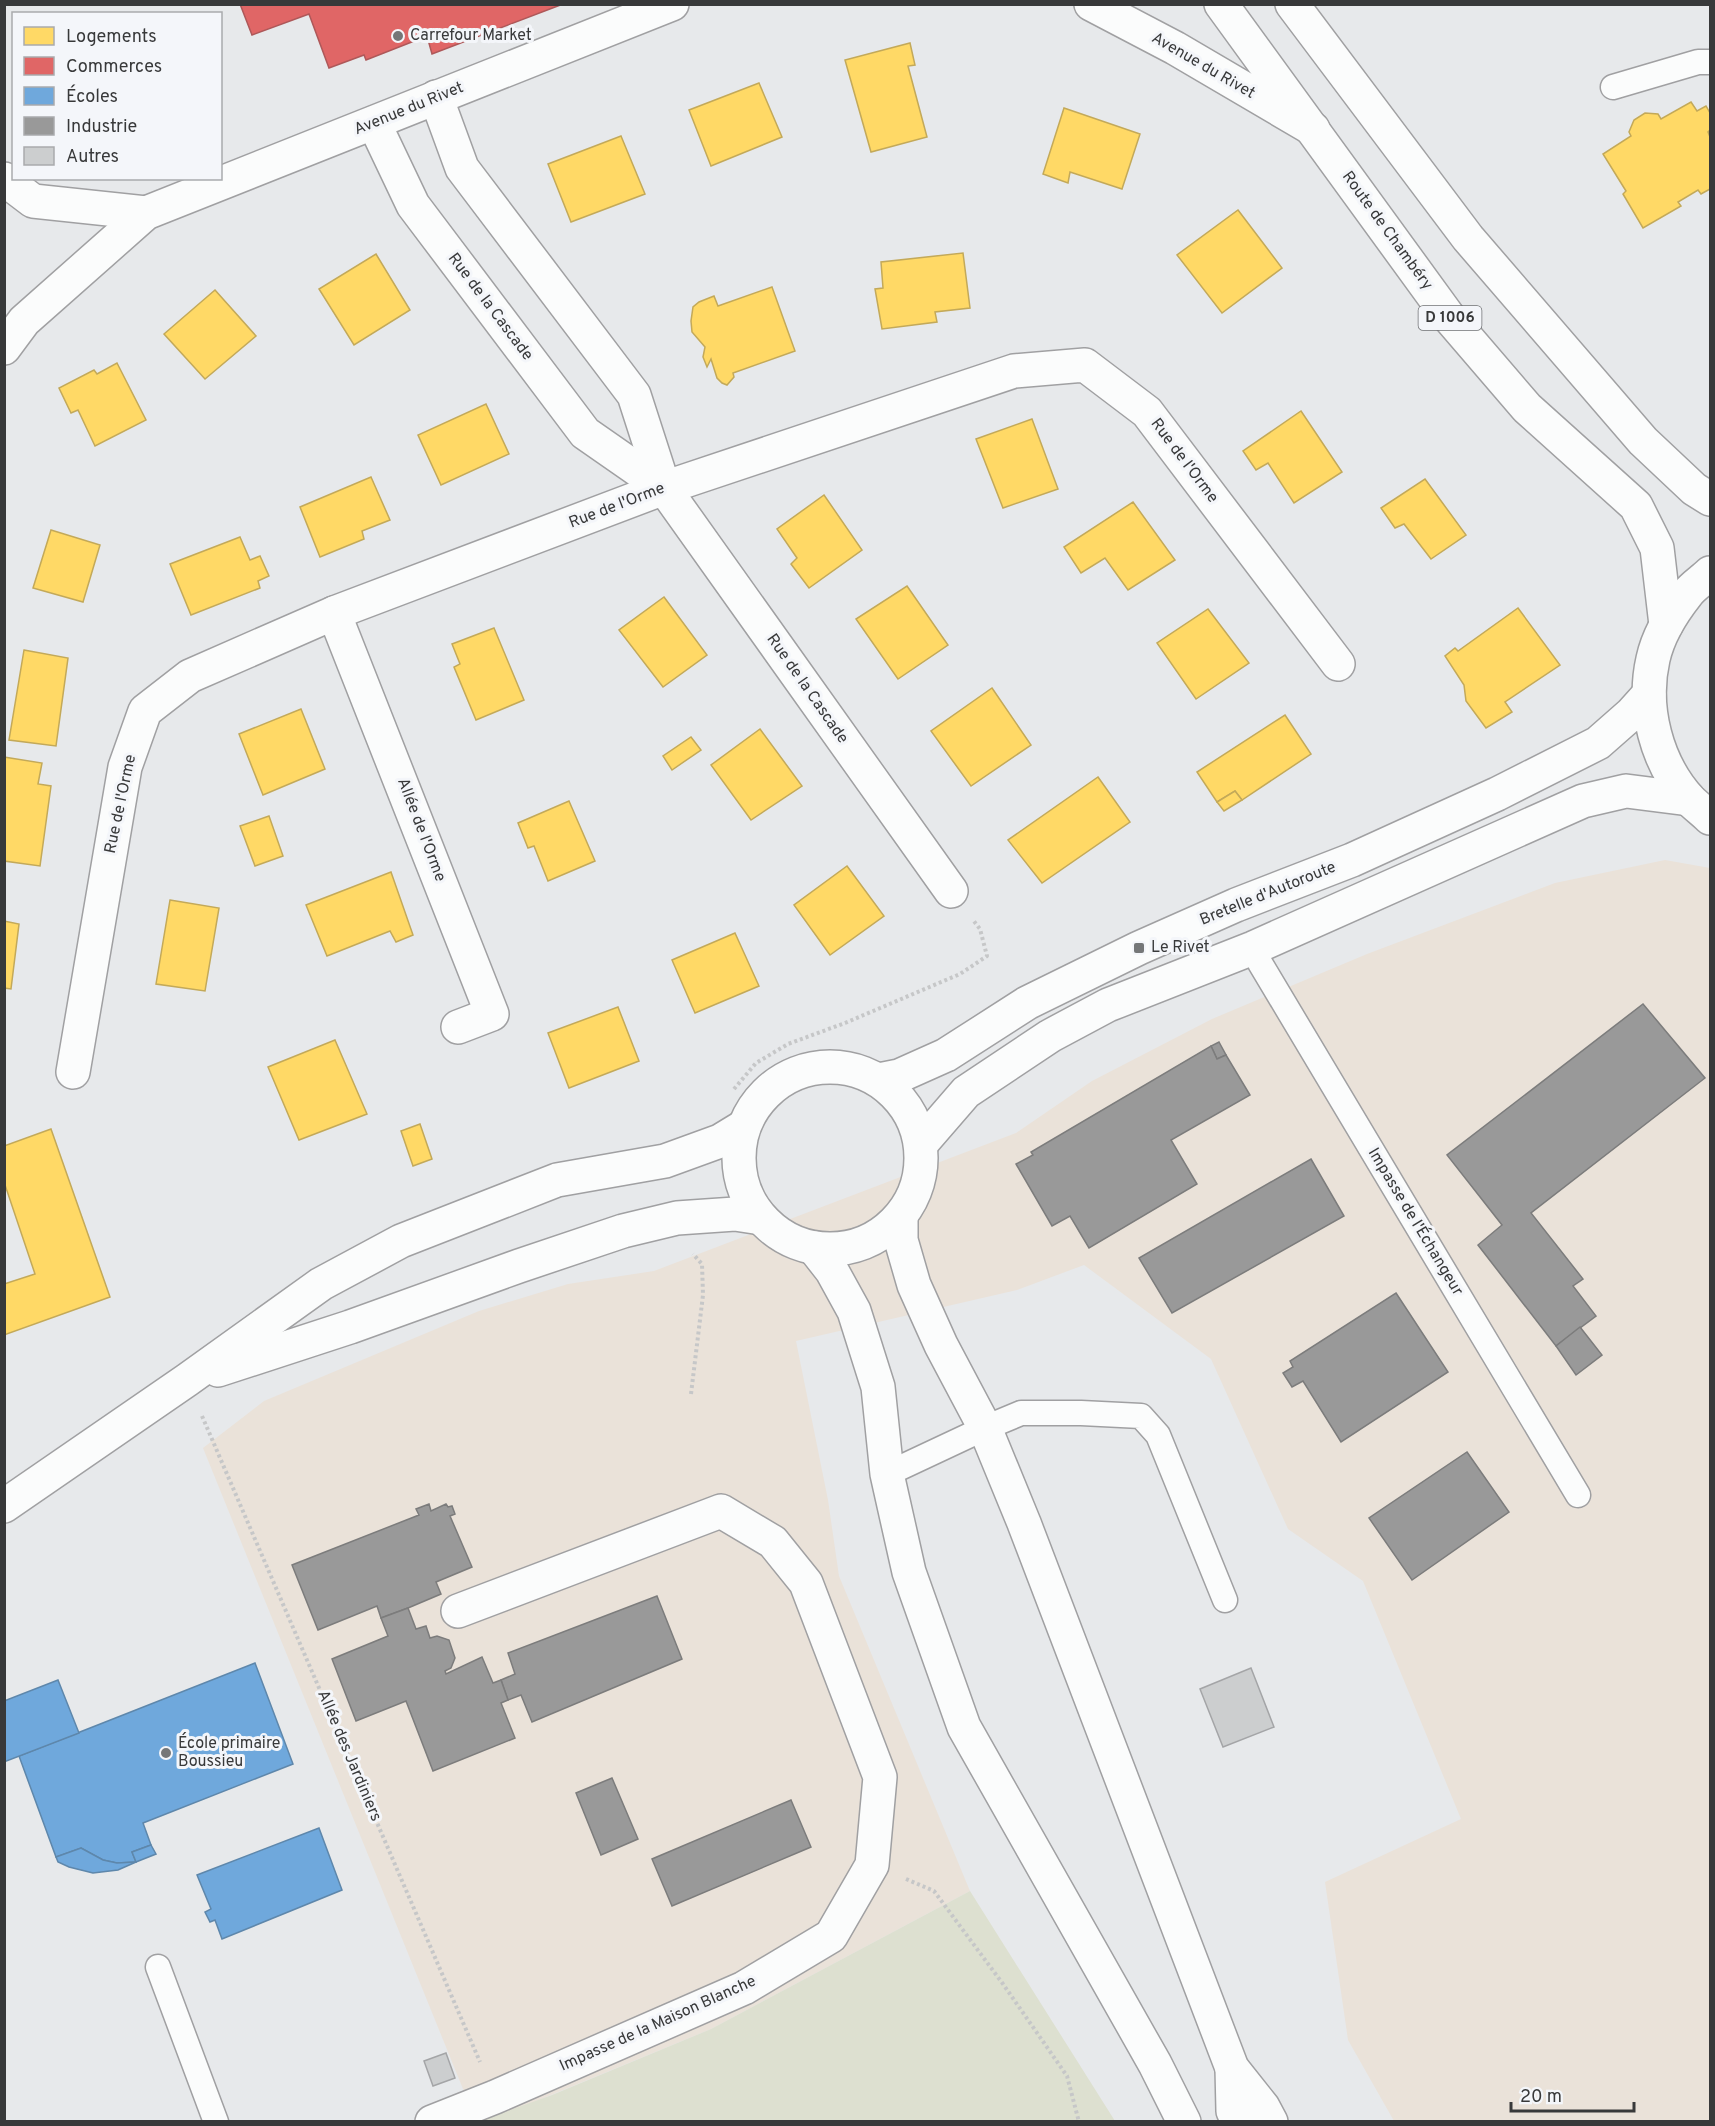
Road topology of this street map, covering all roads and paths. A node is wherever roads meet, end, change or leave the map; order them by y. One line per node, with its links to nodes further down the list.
1 (672, 4): 7 (main road, Avenue du Rivet)
2 (1091, 4): 9 (main road, Avenue du Rivet)
3 (1221, 4): 9 (main road, Route de Chambéry / D 1006)
4 (1292, 4): 14 (main road)
5 (1710, 62): 6 (lane)
6 (1613, 87)
7 (436, 98): 8 (main road, Avenue du Rivet); 13 (main road, Rue de la Cascade)
8 (374, 123): 11 (main road, Avenue du Rivet); 13 (main road, Rue de la Cascade)
9 (1313, 129): 17 (main road, Route de Chambéry / D 1006)
10 (4, 180): 11 (main road, Avenue du Rivet)
11 (146, 213): 12 (main road, Avenue du Rivet)
12 (4, 348)
13 (664, 488): 16 (main road, Rue de l'Orme); 18 (main road, Rue de l'Orme); 21 (main road, Rue de la Cascade)
14 (1710, 499)
15 (1710, 573): 17 (main road)
16 (334, 613): 23 (main road, Allée de l'Orme); 24 (main road, Rue de l'Orme)
17 (1666, 624): 19 (main road)
18 (1338, 664)
19 (1649, 694): 20 (main road); 25 (main road, Bretelle d'Autoroute)
20 (1700, 808): 22 (main road)
21 (951, 891): 26 (path)
22 (1253, 948): 28 (main road); 38 (lane, Impasse de l'Échangeur)
23 (458, 1027)
24 (73, 1072)
25 (879, 1080): 27 (main road); 28 (main road)
26 (730, 1095)
27 (743, 1127): 30 (main road); 33 (main road)
28 (921, 1144): 29 (main road)
29 (901, 1216): 32 (main road); 36 (main road)
30 (761, 1218): 32 (main road); 33 (main road)
31 (688, 1248): 34 (path)
32 (814, 1248): 37 (main road)
33 (187, 1380): 39 (main road)
34 (691, 1394)
35 (202, 1416): 45 (path, Allée des Jardiniers)
36 (985, 1428): 37 (lane); 40 (lane); 44 (main road)
37 (887, 1474): 49 (main road)
38 (1578, 1495)
39 (8, 1505)
40 (1225, 1600)
41 (458, 1611): 42 (main road, Impasse de la Maison Blanche)
42 (872, 1865): 45 (main road, Impasse de la Maison Blanche); 48 (path)
43 (158, 1967): 46 (lane)
44 (1232, 2068): 50 (main road); 51 (main road)
45 (495, 2097): 47 (main road, Impasse de la Maison Blanche)
46 (216, 2121)
47 (432, 2121)
48 (1079, 2121)
49 (1184, 2121)
50 (1238, 2121)
51 (1271, 2121)

